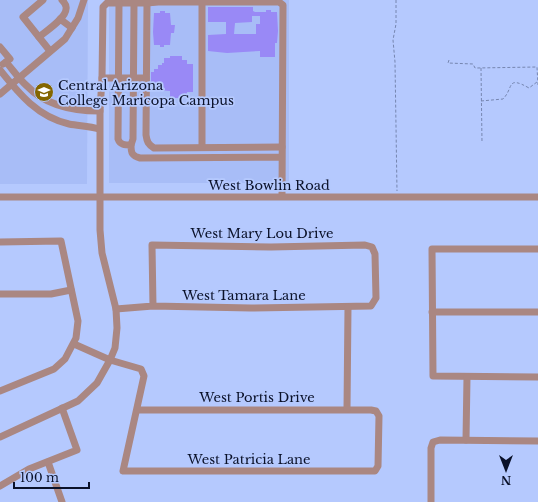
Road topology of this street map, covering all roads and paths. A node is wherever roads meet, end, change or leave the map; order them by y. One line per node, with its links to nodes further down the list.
1 (43, 0): 11 (street)
2 (62, 0): 9 (street)
3 (84, 0): 10 (street)
4 (396, 0): 38 (path)
5 (202, 2): 8 (street); 32 (street); 33 (street)
6 (119, 3): 7 (street); 20 (street); 21 (street)
7 (134, 3): 8 (street); 19 (street)
8 (147, 3): 22 (street)
9 (60, 19): 10 (street); 11 (street)
10 (72, 28): 13 (street)
11 (39, 37): 13 (street)
12 (0, 47): 15 (street)
13 (50, 51): 18 (street)
14 (448, 60): 16 (path)
15 (6, 62): 17 (street); 18 (street)
16 (481, 68): 23 (path); 27 (path)
17 (0, 69): 24 (street)
18 (20, 77): 24 (street); 28 (street)
19 (133, 77): 21 (street); 22 (street); 31 (street)
20 (102, 78): 21 (street); 28 (street)
21 (118, 78): 31 (street)
22 (146, 78): 32 (street)
23 (537, 82): 25 (path); 27 (path)
24 (11, 84): 26 (street); 29 (street)
25 (538, 85)
26 (0, 94)
27 (481, 101): 30 (path)
28 (100, 111): 29 (street)
29 (99, 129): 37 (street)
30 (482, 143)
31 (131, 145): 34 (street)
32 (202, 147): 33 (street)
33 (282, 147): 34 (street)
34 (282, 157): 35 (street)
35 (282, 196): 37 (street, West Bowlin Road); 38 (street, West Bowlin Road)
36 (0, 197): 37 (street, West Bowlin Road)
37 (99, 197): 47 (street)
38 (397, 197): 39 (street, West Bowlin Road)
39 (538, 197)
40 (0, 242): 42 (street)
41 (538, 249): 48 (street)
42 (71, 290): 43 (street); 50 (street)
43 (0, 294)
44 (154, 306): 45 (street, West Mary Lou Drive); 46 (street, West Tamara Lane); 47 (street, West Tamara Lane)
45 (371, 306): 46 (street, West Tamara Lane)
46 (348, 307): 56 (street)
47 (116, 309): 51 (street)
48 (432, 312): 49 (street); 52 (street)
49 (538, 312)
50 (74, 344): 51 (street); 54 (street)
51 (110, 360): 55 (street); 57 (street)
52 (466, 377): 53 (street); 59 (street)
53 (538, 377)
54 (0, 391)
55 (62, 408): 58 (street); 61 (street)
56 (347, 409): 57 (street, West Portis Drive); 62 (street, West Portis Drive)
57 (137, 410): 62 (street, West Patricia Lane)
58 (0, 436)
59 (466, 440): 60 (street); 65 (street)
60 (538, 441)
61 (48, 462): 63 (street); 64 (street)
62 (375, 472)
63 (0, 486)
64 (62, 502)
65 (431, 502)

